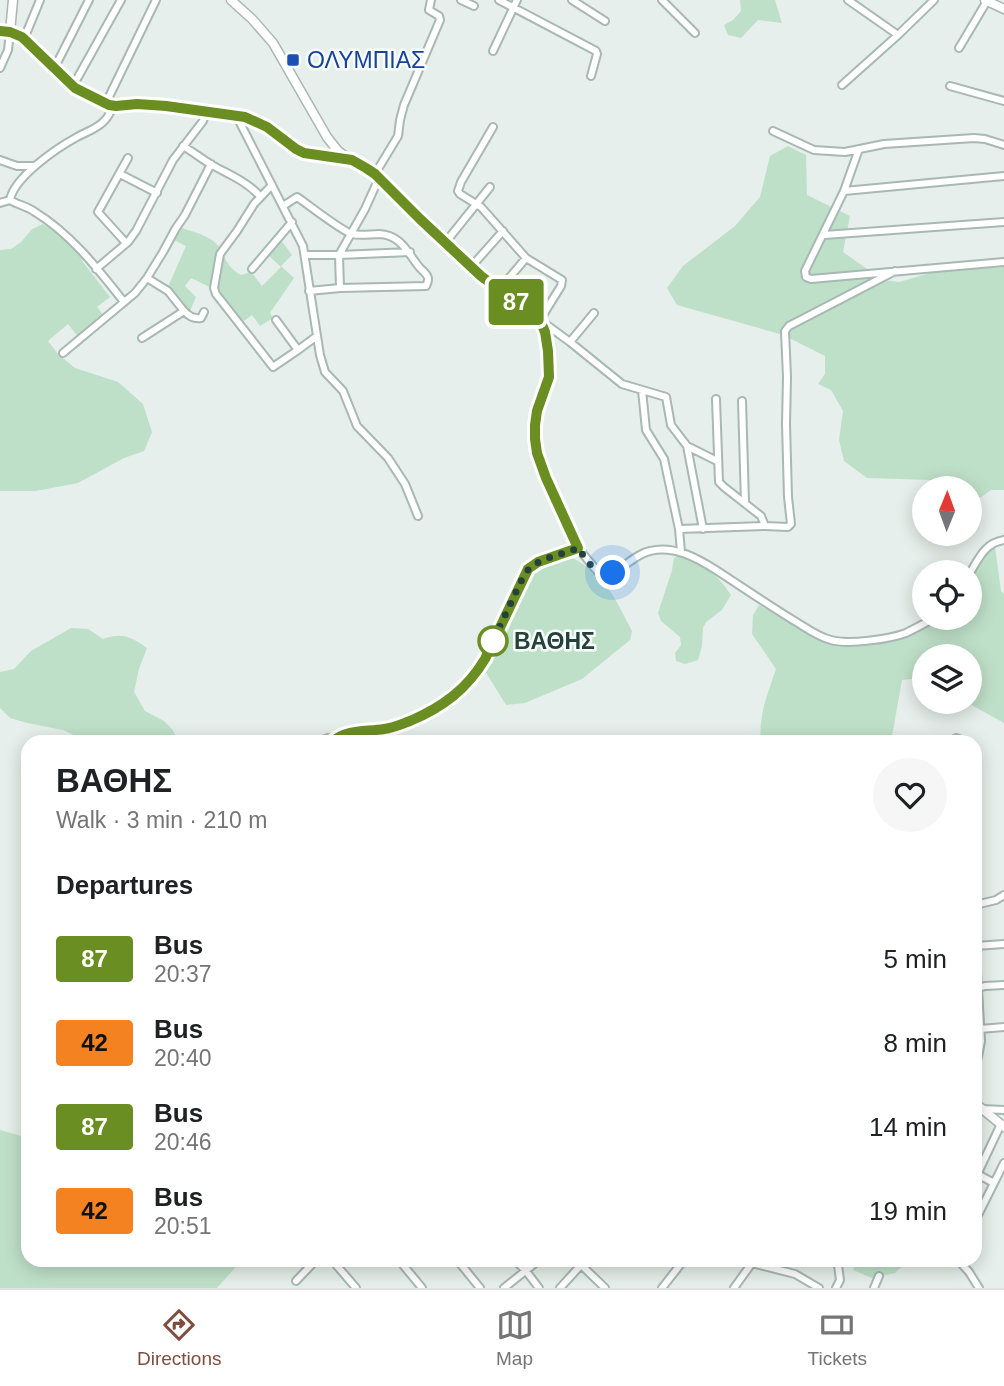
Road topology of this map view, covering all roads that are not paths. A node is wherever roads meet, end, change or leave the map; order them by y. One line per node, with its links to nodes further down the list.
1 (13, 0): 21 (street)
2 (40, 0): 24 (street)
3 (89, 0): 28 (street)
4 (121, 0): 31 (street)
5 (156, 0): 34 (street)
6 (231, 0): 44 (street)
7 (431, 0): 48 (street)
8 (461, 0): 16 (street)
9 (499, 0): 17 (street)
10 (517, 0): 17 (street)
11 (572, 0): 19 (street)
12 (662, 0): 22 (street)
13 (848, 0): 23 (street)
14 (929, 1): 23 (street)
15 (986, 1): 18 (street); 25 (street)
16 (474, 6)
17 (512, 8): 26 (street); 29 (street)
18 (1004, 9)
19 (605, 21)
20 (0, 31): 21 (street)
21 (10, 32): 24 (street); 27 (street)
22 (695, 33)
23 (898, 35): 30 (street)
24 (24, 39): 28 (street)
25 (959, 48)
26 (493, 51)
27 (0, 68)
28 (54, 69): 31 (street)
29 (591, 76)
30 (842, 85)
31 (73, 86): 34 (street)
32 (950, 86): 33 (street)
33 (1004, 101)
34 (109, 104): 35 (street); 46 (street)
35 (206, 111): 36 (street); 40 (street)
36 (236, 115): 44 (street); 50 (street)
37 (493, 127): 57 (street)
38 (773, 131): 41 (street)
39 (1004, 145): 41 (street)
40 (183, 146): 45 (street); 53 (street)
41 (859, 149): 52 (street)
42 (128, 158): 47 (street)
43 (0, 160): 46 (street)
44 (352, 160): 48 (street)
45 (211, 164): 54 (street); 75 (street)
46 (36, 166): 55 (street)
47 (120, 174): 53 (street); 64 (street)
48 (377, 176): 62 (street); 65 (street)
49 (1004, 176): 52 (street)
50 (272, 185): 54 (street); 58 (street)
51 (490, 187): 57 (street)
52 (844, 191): 63 (street)
53 (157, 193): 64 (street)
54 (260, 197): 88 (street)
55 (10, 200): 56 (street); 72 (street)
56 (0, 203)
57 (477, 204): 61 (street); 65 (street)
58 (283, 206): 59 (street); 62 (street)
59 (292, 222): 67 (street); 73 (street)
60 (1004, 222): 63 (street)
61 (503, 231): 69 (street); 71 (street)
62 (351, 234): 66 (street); 68 (street)
63 (824, 234): 74 (street)
64 (126, 243): 72 (street)
65 (445, 243): 71 (street)
66 (410, 252): 68 (street); 76 (street)
67 (305, 255): 68 (street); 77 (street)
68 (339, 255): 76 (street)
69 (526, 258): 78 (street); 84 (street)
70 (1004, 262): 74 (street)
71 (471, 267): 78 (street)
72 (96, 269): 79 (street)
73 (252, 269)
74 (895, 271): 97 (street)
75 (147, 278): 79 (street); 80 (street)
76 (340, 288): 77 (street)
77 (309, 290): 85 (street)
78 (499, 290): 84 (street)
79 (124, 302): 89 (street)
80 (184, 311): 81 (street); 86 (street)
81 (204, 312)
82 (594, 313): 87 (street)
83 (276, 320): 88 (street)
84 (540, 320): 87 (street); 101 (street)
85 (317, 336): 88 (street); 96 (street)
86 (142, 338)
87 (570, 342): 90 (street)
88 (298, 350)
89 (63, 353)
90 (642, 390): 93 (street); 98 (street)
91 (716, 399): 94 (street)
92 (742, 401): 95 (street)
93 (687, 446): 94 (street); 99 (street)
94 (718, 461): 95 (street)
95 (745, 502): 97 (street)
96 (418, 516)
97 (765, 526): 99 (street)
98 (679, 529): 99 (street); 102 (street)
99 (702, 529)
100 (1004, 540): 103 (street)
101 (578, 548): 102 (street); 105 (street)
102 (681, 552): 104 (street)
103 (977, 560)
104 (912, 629)
105 (345, 735)
106 (1004, 895): 107 (street)
107 (982, 903)
108 (1004, 944): 109 (street)
109 (982, 946)
110 (1004, 985): 111 (street)
111 (982, 987)
112 (1004, 1027): 113 (street)
113 (982, 1029)
114 (982, 1106): 116 (street)
115 (982, 1108): 117 (street)
116 (1004, 1110)
117 (1003, 1126): 119 (street)
118 (1004, 1163): 121 (street)
119 (982, 1165)
120 (982, 1178): 121 (street)
121 (994, 1183): 122 (street)
122 (982, 1207)
123 (309, 1267): 138 (street)
124 (338, 1267): 139 (street)
125 (405, 1267): 140 (street)
126 (464, 1267): 141 (street)
127 (522, 1267): 136 (street)
128 (531, 1267): 136 (street)
129 (575, 1267): 144 (street)
130 (583, 1267): 145 (street)
131 (678, 1267): 146 (street)
132 (748, 1267): 147 (street)
133 (767, 1267): 148 (street)
134 (838, 1267): 149 (street)
135 (964, 1267): 151 (street)
136 (526, 1271): 142 (street); 143 (street)
137 (879, 1276): 150 (street)
138 (296, 1281)
139 (356, 1288)
140 (422, 1288)
141 (480, 1288)
142 (504, 1288)
143 (539, 1288)
144 (560, 1288)
145 (605, 1288)
146 (662, 1288)
147 (734, 1288)
148 (819, 1288)
149 (836, 1288)
150 (874, 1288)
151 (978, 1288)

